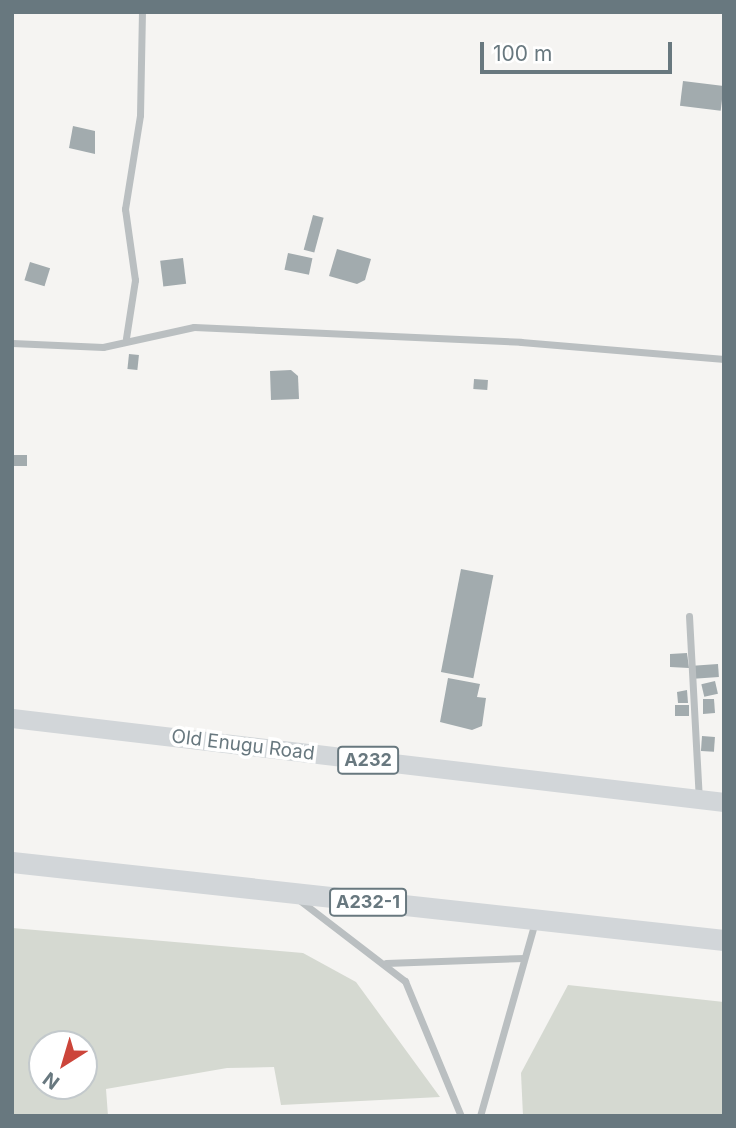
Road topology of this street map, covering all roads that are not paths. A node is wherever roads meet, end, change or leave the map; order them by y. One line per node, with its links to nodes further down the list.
1 (142, 12): 2 (street)
2 (126, 338): 3 (street); 4 (street)
3 (12, 344)
4 (724, 359)
5 (689, 616): 7 (street)
6 (12, 718): 7 (main road, Old Enugu Road / A232)
7 (699, 800): 8 (main road, Old Enugu Road / A232)
8 (724, 802)
9 (12, 862): 10 (highway, A232-1)
10 (289, 893): 11 (highway, A232-1); 14 (street)
11 (536, 920): 12 (highway, A232-1); 13 (street)
12 (724, 940)
13 (524, 958): 14 (street); 16 (street)
14 (386, 963): 15 (street)
15 (461, 1116)
16 (480, 1116)

